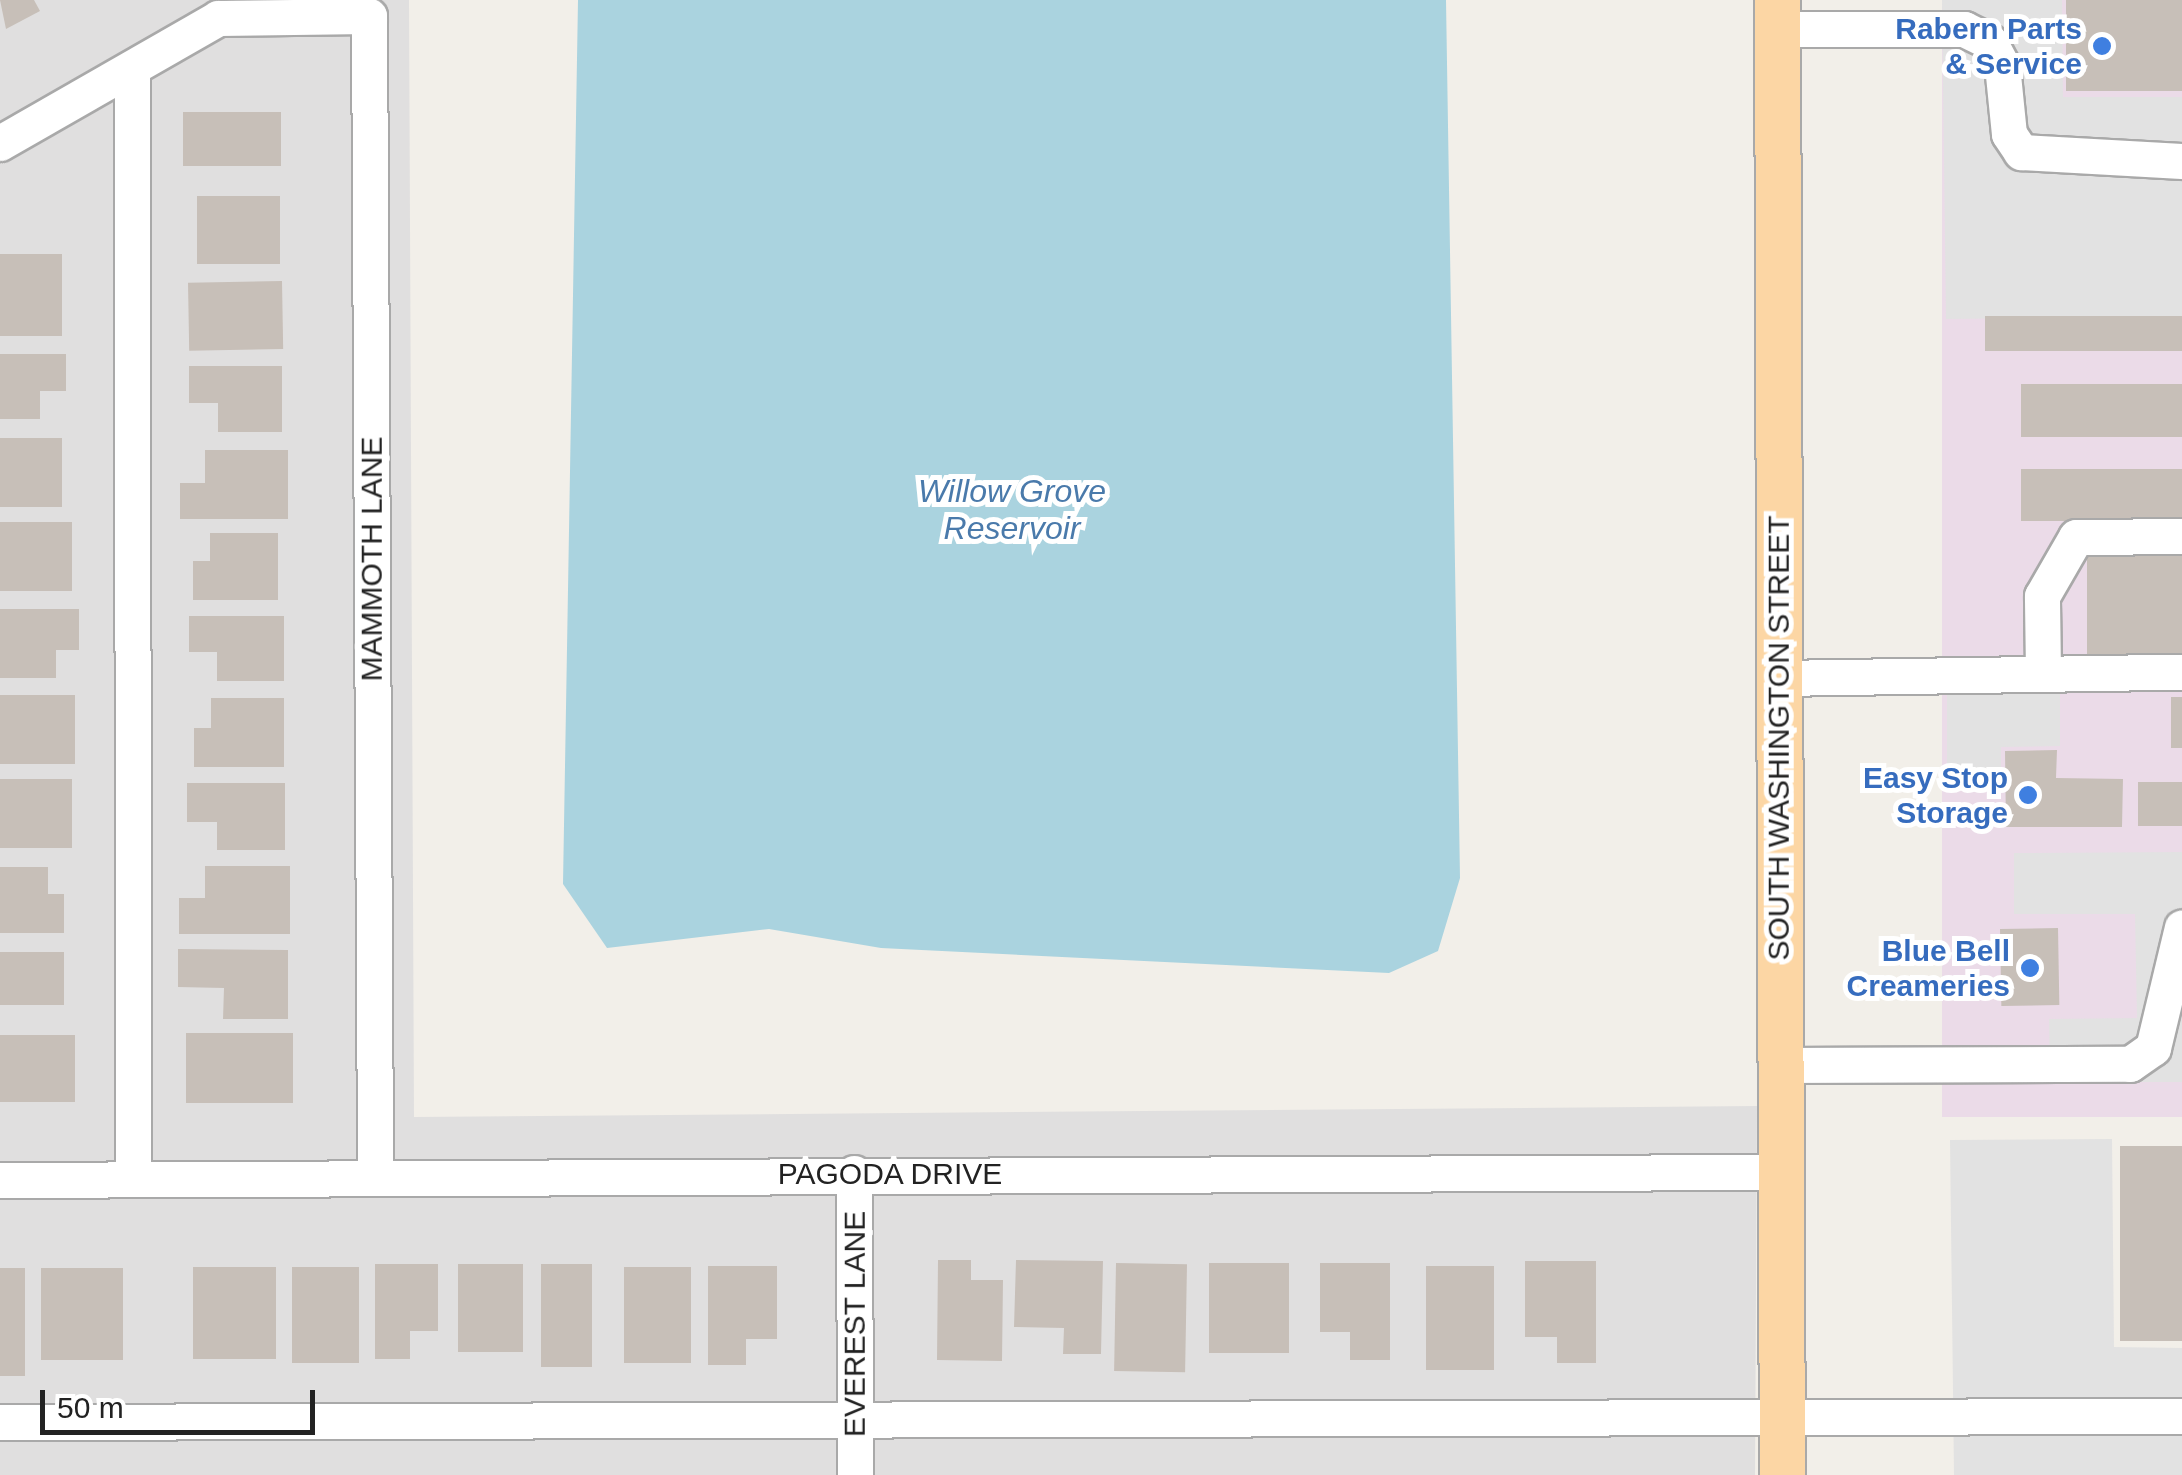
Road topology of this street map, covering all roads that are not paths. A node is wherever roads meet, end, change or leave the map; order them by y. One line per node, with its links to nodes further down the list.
1 (1777, 14): 4 (street); 8 (main road, SOUTH WASHINGTON STREET)
2 (132, 68): 3 (street); 14 (street, MAMMOTH LANE); 15 (street)
3 (0, 143)
4 (2182, 161)
5 (2182, 536): 6 (street)
6 (2043, 672): 7 (street); 8 (street)
7 (2182, 672)
8 (1778, 678): 11 (main road, SOUTH WASHINGTON STREET)
9 (2182, 926): 10 (street)
10 (2171, 1014): 11 (street)
11 (1780, 1065): 12 (main road, SOUTH WASHINGTON STREET)
12 (1780, 1172): 13 (street, PAGODA DRIVE); 19 (main road, SOUTH WASHINGTON STREET)
13 (854, 1173): 14 (street, PAGODA DRIVE); 17 (street, EVEREST LANE)
14 (375, 1177): 15 (street, PAGODA DRIVE)
15 (132, 1179): 16 (street, PAGODA DRIVE)
16 (0, 1180)
17 (855, 1416): 19 (street); 20 (street); 21 (street, EVEREST LANE)
18 (2182, 1416): 19 (street)
19 (1782, 1418): 22 (main road, SOUTH WASHINGTON STREET)
20 (0, 1422)
21 (855, 1475)
22 (1782, 1475)

